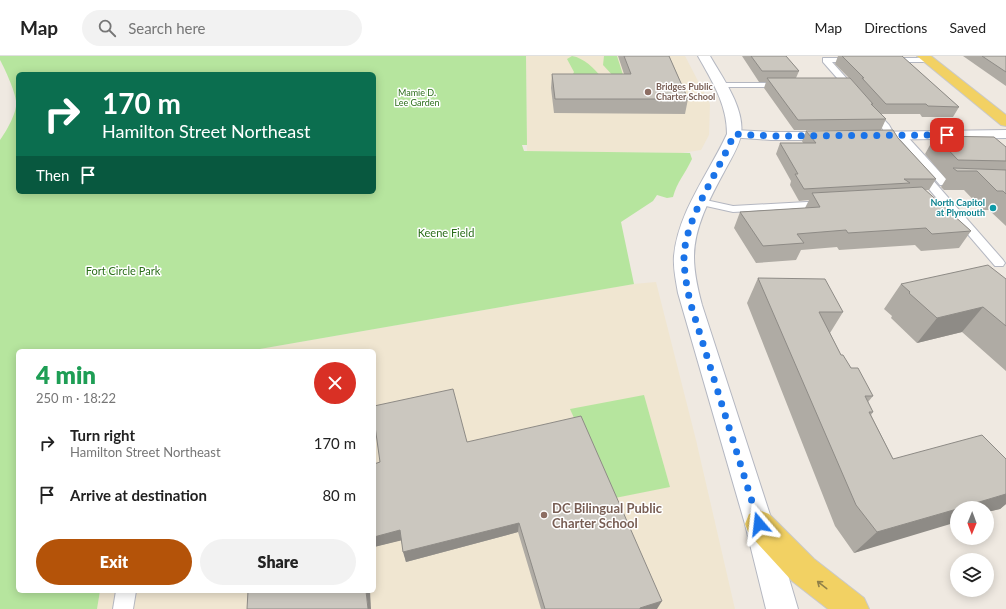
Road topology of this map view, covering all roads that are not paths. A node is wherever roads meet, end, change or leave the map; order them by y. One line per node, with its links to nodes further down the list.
1 (704, 56): 5 (street)
2 (926, 58): 4 (lane); 7 (main road)
3 (866, 60): 10 (lane)
4 (881, 60)
5 (720, 85): 6 (lane); 8 (street)
6 (793, 85)
7 (1006, 122)
8 (734, 134): 10 (street); 16 (street)
9 (1006, 134): 10 (street)
10 (896, 136): 11 (lane); 13 (lane)
11 (901, 152)
12 (912, 163): 14 (lane)
13 (956, 184)
14 (943, 197): 15 (lane); 18 (lane)
15 (927, 198)
16 (702, 202): 17 (lane); 19 (street)
17 (834, 203)
18 (999, 263)
19 (759, 524): 22 (street); 23 (main road, one-way to 19)
20 (126, 593): 21 (lane)
21 (123, 609)
22 (782, 609)
23 (853, 609)

